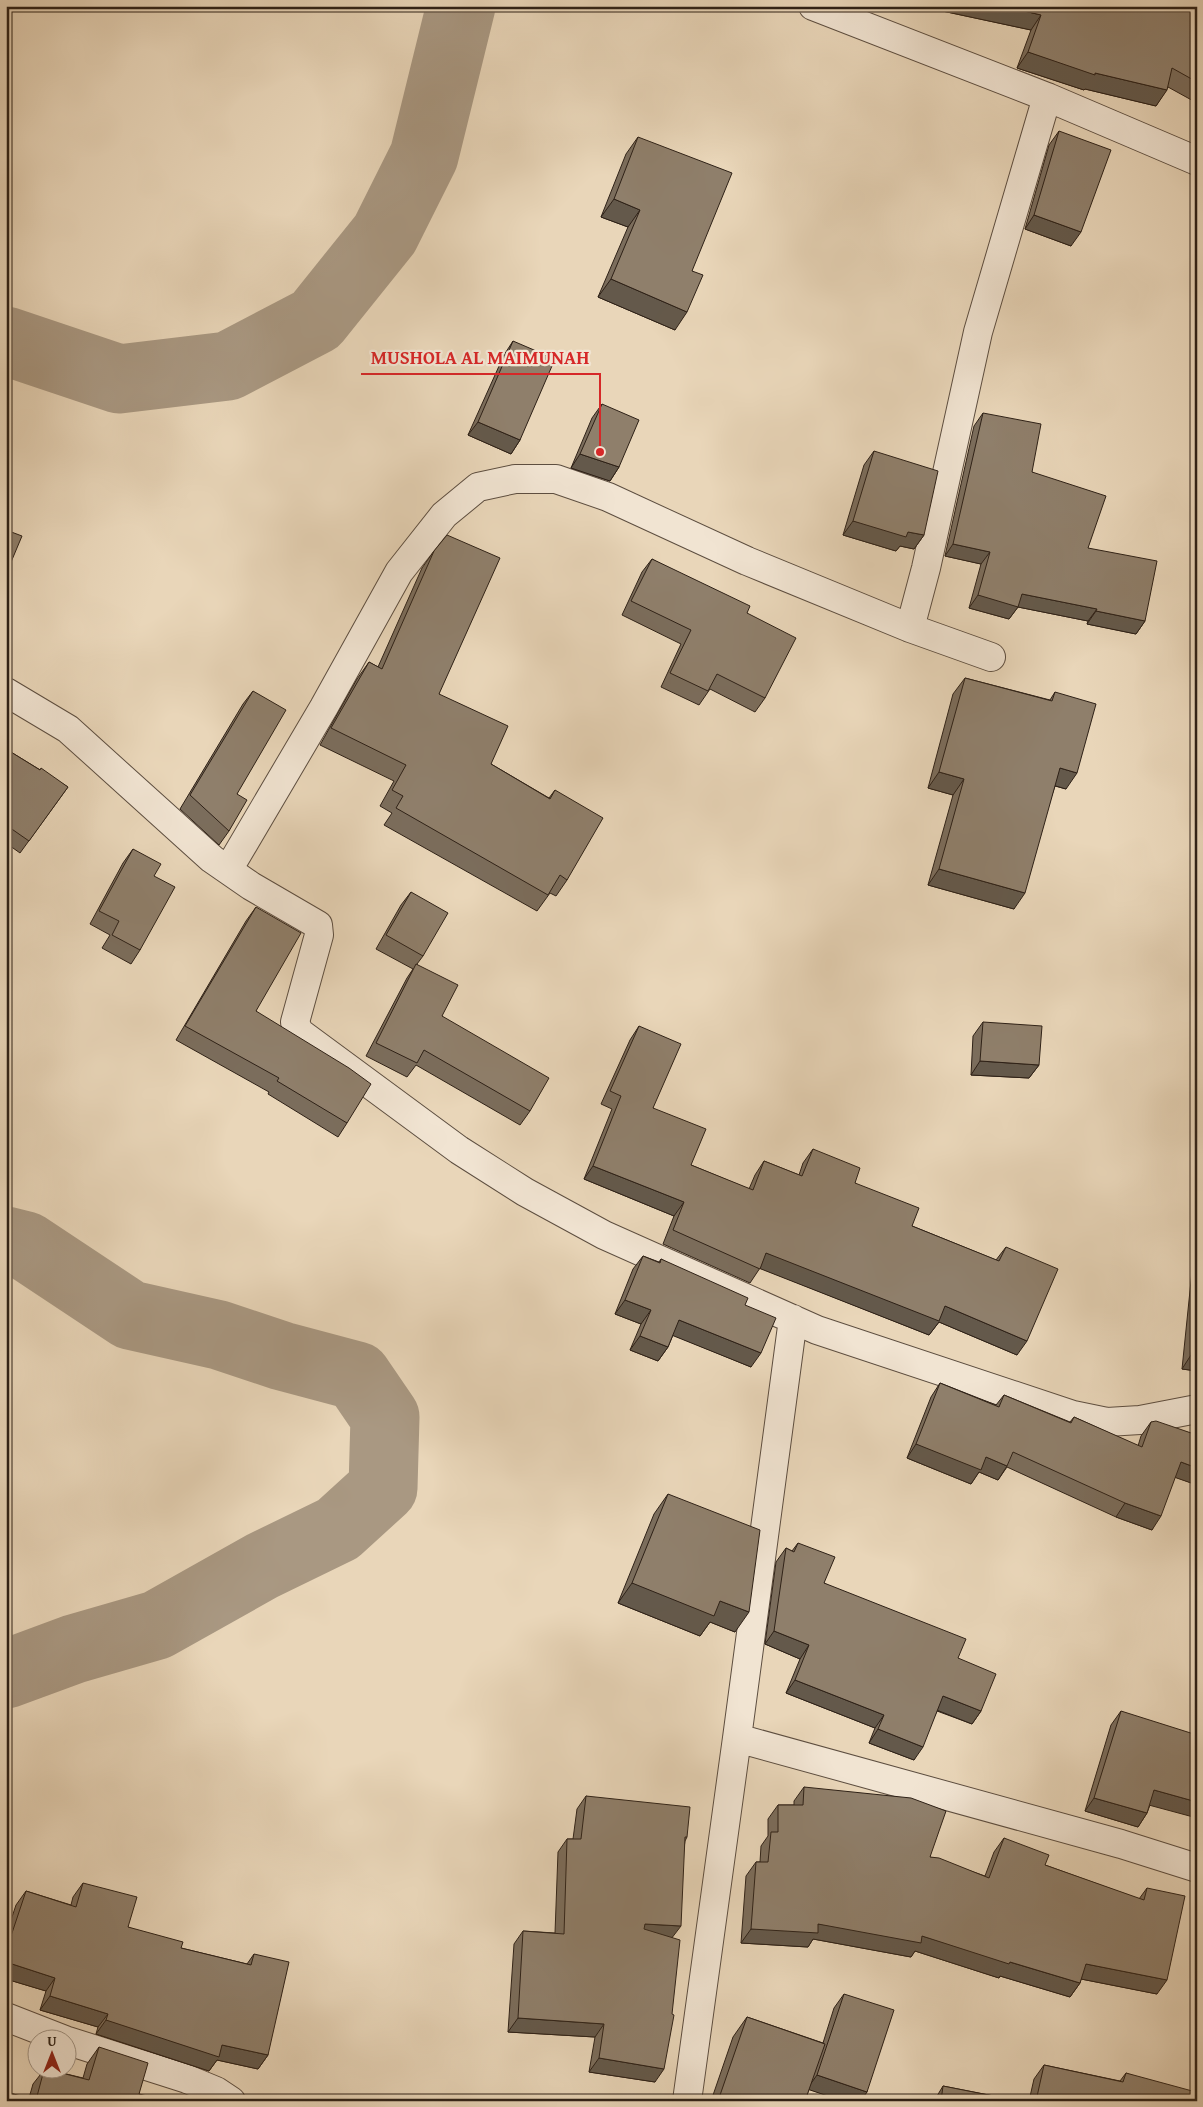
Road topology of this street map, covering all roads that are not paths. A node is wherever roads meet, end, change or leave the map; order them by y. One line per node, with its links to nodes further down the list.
1 (813, 6): 2 (street)
2 (1047, 97): 3 (street); 4 (street)
3 (1197, 161)
4 (910, 628): 5 (street); 7 (street)
5 (992, 657)
6 (6, 692): 7 (street)
7 (228, 870): 8 (street)
8 (793, 1319): 9 (street); 10 (street)
9 (1197, 1409)
10 (738, 1738): 11 (street); 16 (street)
11 (1197, 1868)
12 (6, 2017): 13 (street)
13 (40, 2030)
14 (78, 2044): 15 (street)
15 (234, 2100)
16 (687, 2101)

